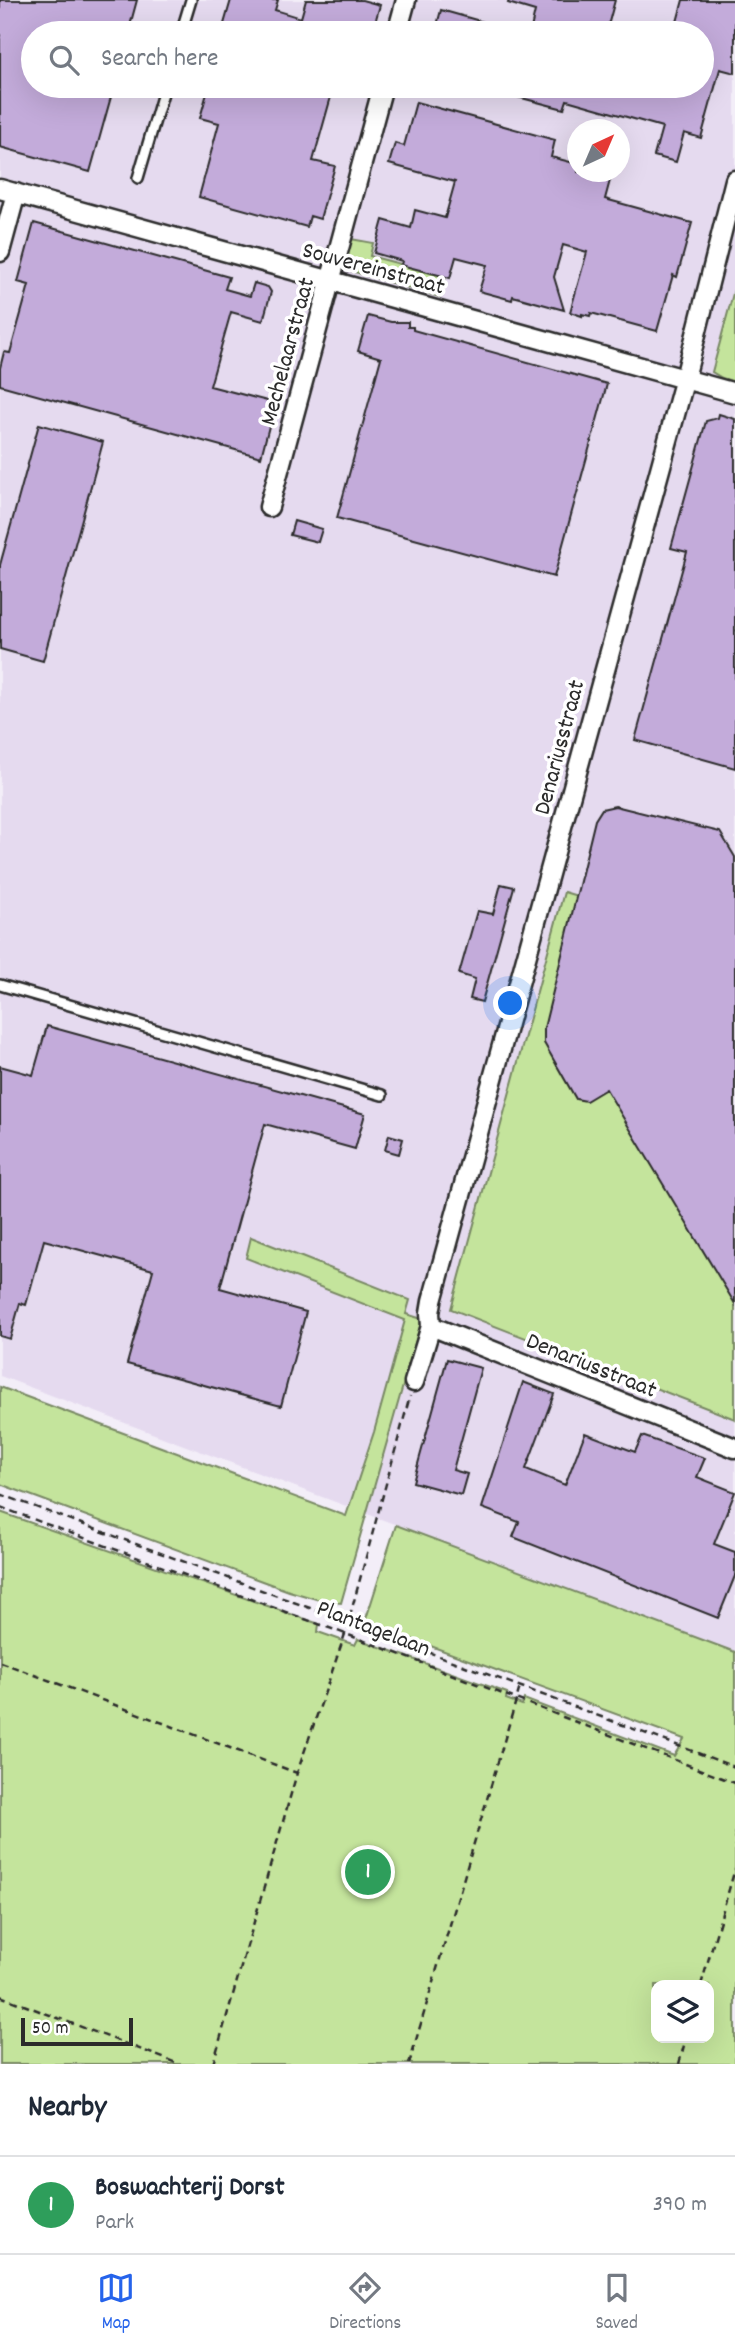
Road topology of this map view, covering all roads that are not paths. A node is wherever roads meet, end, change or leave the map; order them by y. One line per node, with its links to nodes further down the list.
1 (191, 0): 3 (lane)
2 (406, 0): 4 (street)
3 (185, 21)
4 (400, 21)
5 (161, 98): 7 (lane)
6 (380, 98): 11 (street, Mechelaarstraat)
7 (138, 178)
8 (735, 180): 12 (street, Denariusstraat)
9 (8, 191): 10 (street); 11 (street, Souvereinstraat)
10 (0, 252)
11 (330, 280): 12 (street, Souvereinstraat); 14 (street, Mechelaarstraat)
12 (685, 378): 13 (street, Souvereinstraat); 17 (street, Denariusstraat)
13 (735, 393)
14 (269, 508)
15 (0, 985): 16 (lane)
16 (382, 1095)
17 (431, 1326): 18 (street, Denariusstraat); 19 (street, Denariusstraat)
18 (414, 1382)
19 (735, 1448)

